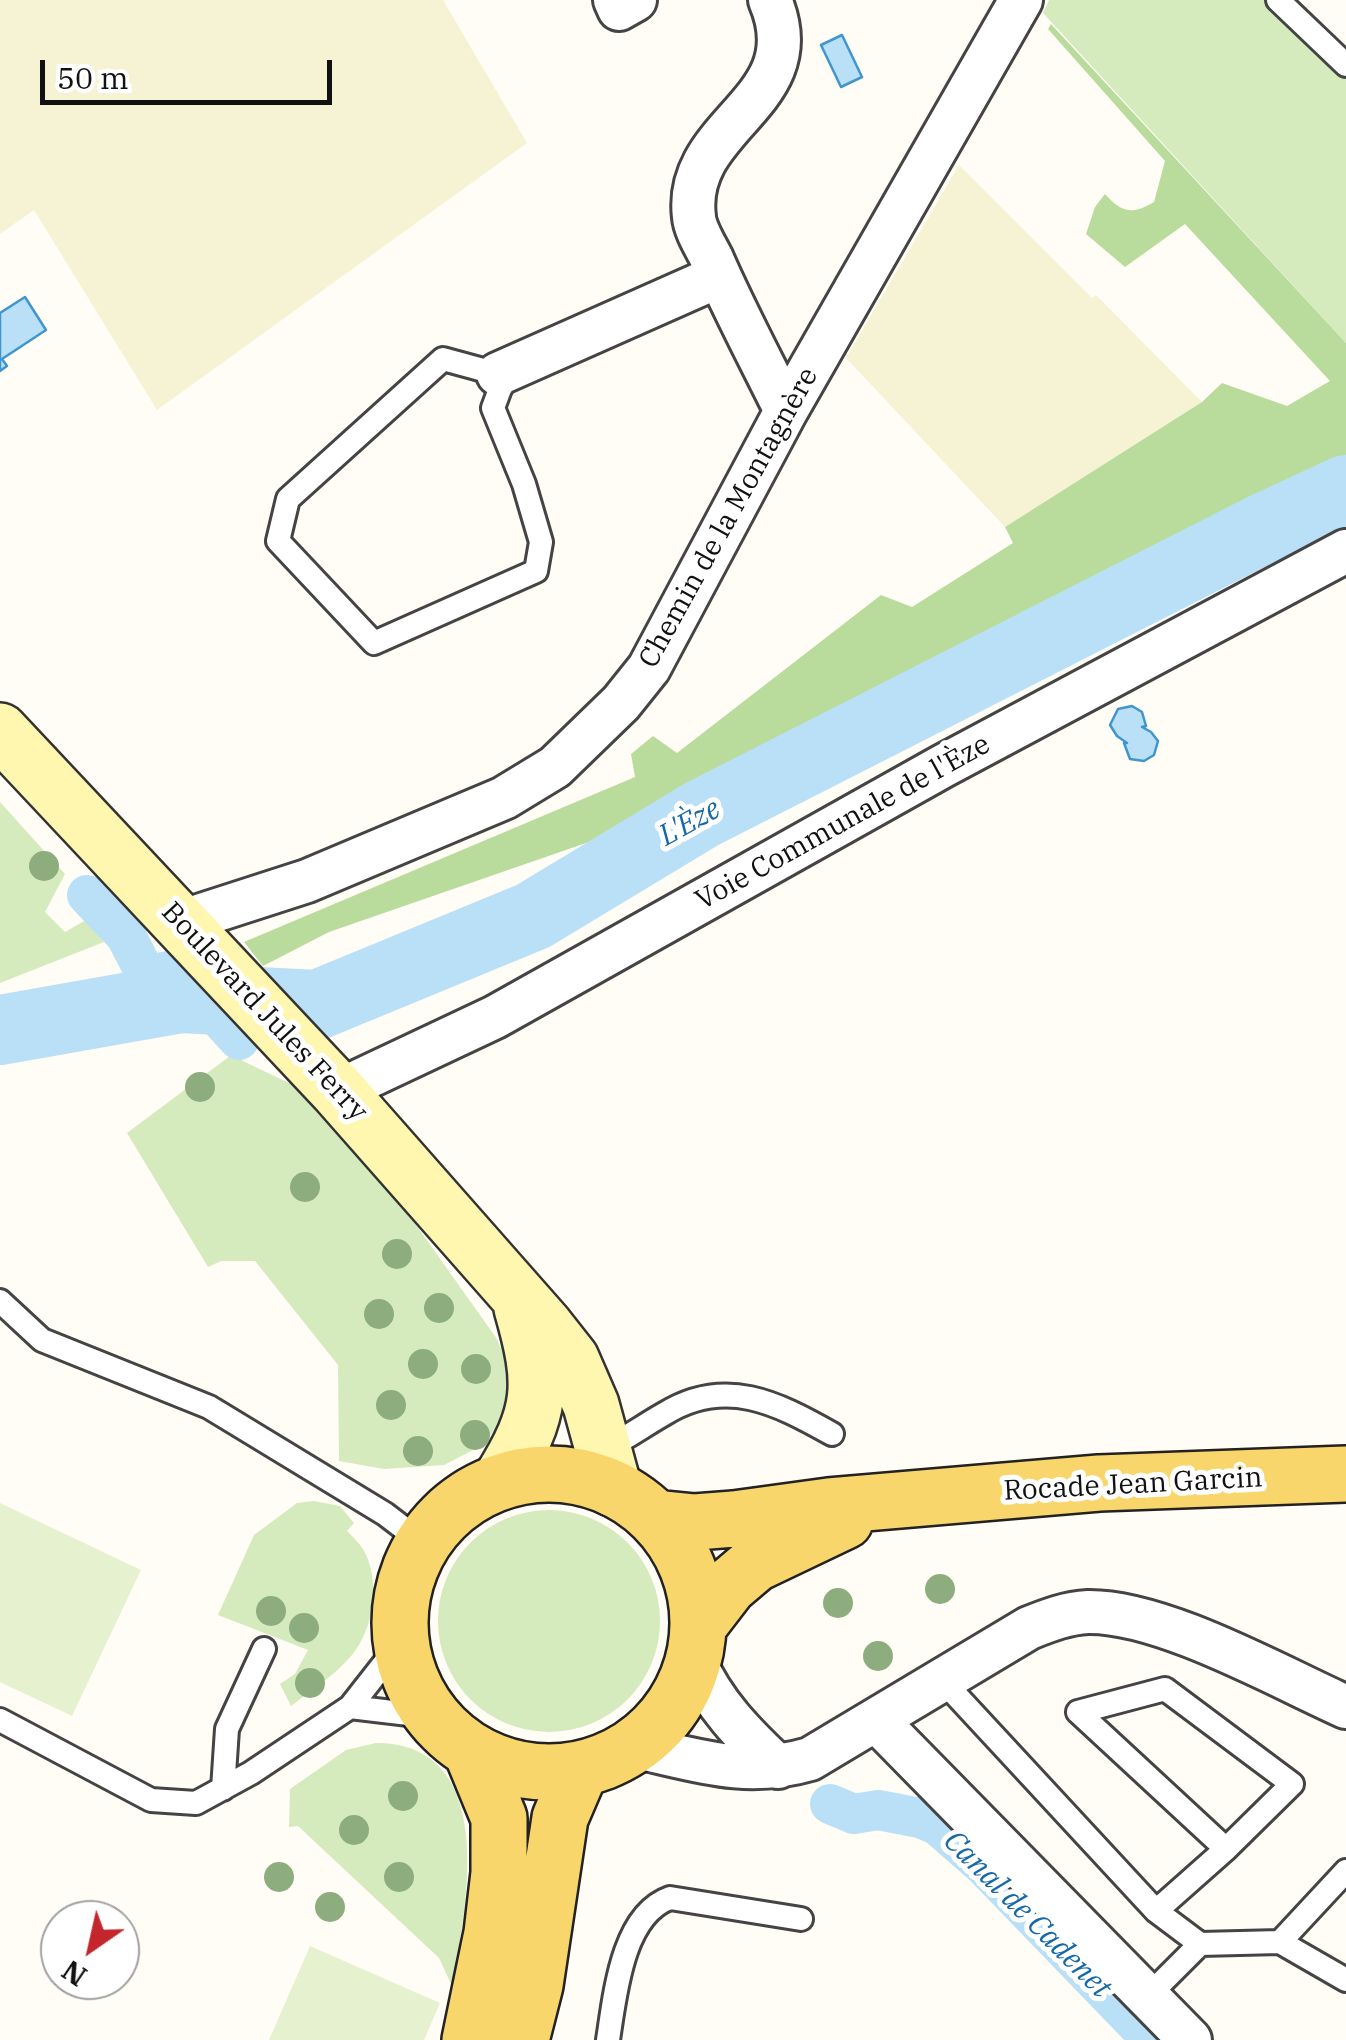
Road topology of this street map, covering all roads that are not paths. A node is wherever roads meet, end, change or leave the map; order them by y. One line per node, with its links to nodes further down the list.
1 (615, 0): 2 (street)
2 (636, 0)
3 (770, 0): 7 (street)
4 (1022, 0): 9 (street, Chemin de la Montagnère)
5 (1278, 0): 6 (lane)
6 (1346, 65)
7 (719, 276): 8 (street); 9 (street)
8 (506, 370): 8 (lane)
9 (786, 411): 12 (street, Chemin de la Montagnère)
10 (1346, 551): 13 (street, Voie Communale de l'Èze)
11 (0, 731): 12 (main road, Boulevard Jules Ferry)
12 (187, 930): 13 (main road, Boulevard Jules Ferry)
13 (338, 1090): 14 (main road, Boulevard Jules Ferry)
14 (520, 1301): 18 (main road, Boulevard Jules Ferry); 19 (main road, Boulevard Jules Ferry)
15 (0, 1302): 21 (lane)
16 (832, 1434): 19 (lane)
17 (1346, 1474): 20 (main road, Rocade Jean Garcin)
18 (500, 1480): 19 (main road); 21 (main road)
19 (624, 1485): 20 (main road, Rocade Jean Garcin); 23 (main road)
20 (920, 1500): 23 (main road, Rocade Jean Garcin)
21 (423, 1542): 22 (main road)
22 (401, 1642): 27 (lane); 30 (main road)
23 (696, 1643): 31 (main road); 32 (street)
24 (264, 1649): 34 (lane)
25 (942, 1680): 26 (street); 29 (street); 37 (lane)
26 (1346, 1707)
27 (350, 1708): 30 (lane); 34 (lane)
28 (0, 1720): 34 (lane)
29 (877, 1721): 32 (street); 42 (street)
30 (452, 1734): 33 (main road); 43 (main road)
31 (634, 1746): 32 (street); 33 (main road)
32 (778, 1767)
33 (581, 1769): 44 (main road)
34 (222, 1789)
35 (1226, 1849): 35 (lane); 37 (lane)
36 (1346, 1870): 39 (lane)
37 (1156, 1910): 40 (lane)
38 (801, 1920): 45 (lane)
39 (1280, 1942): 40 (lane); 41 (lane)
40 (1200, 1944): 42 (lane)
41 (1346, 1980)
42 (1148, 1996): 46 (street)
43 (470, 2040)
44 (521, 2040)
45 (608, 2040)
46 (1190, 2040)

